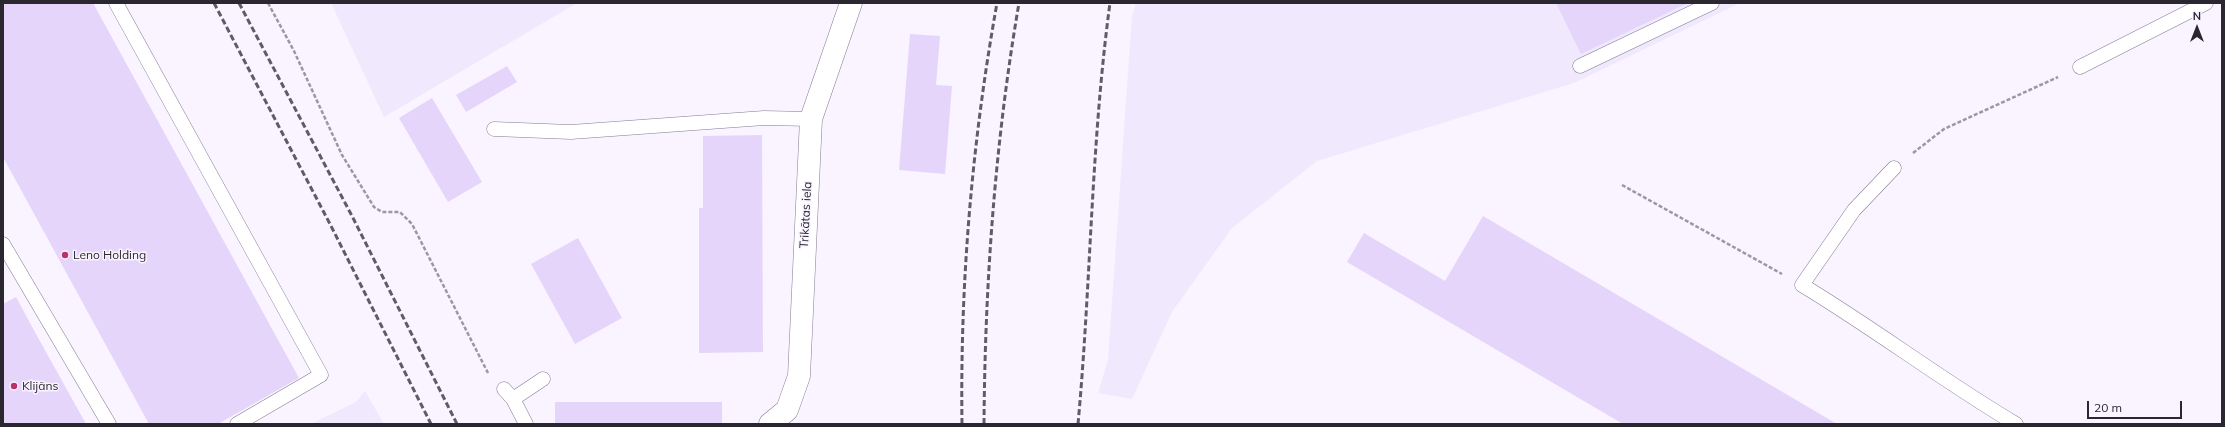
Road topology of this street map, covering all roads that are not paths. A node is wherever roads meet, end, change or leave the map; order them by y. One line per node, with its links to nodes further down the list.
1 (116, 3): 13 (lane)
2 (851, 3): 7 (street, Trikātas iela)
3 (1712, 3): 5 (lane)
4 (2206, 3): 6 (lane)
5 (1580, 66)
6 (2080, 67)
7 (811, 119): 8 (lane); 15 (street, Trikātas iela)
8 (494, 129)
9 (1894, 168): 16 (lane)
10 (3, 244): 12 (lane)
11 (543, 379): 14 (lane)
12 (109, 424)
13 (237, 424)
14 (526, 424)
15 (770, 424)
16 (2016, 424)

